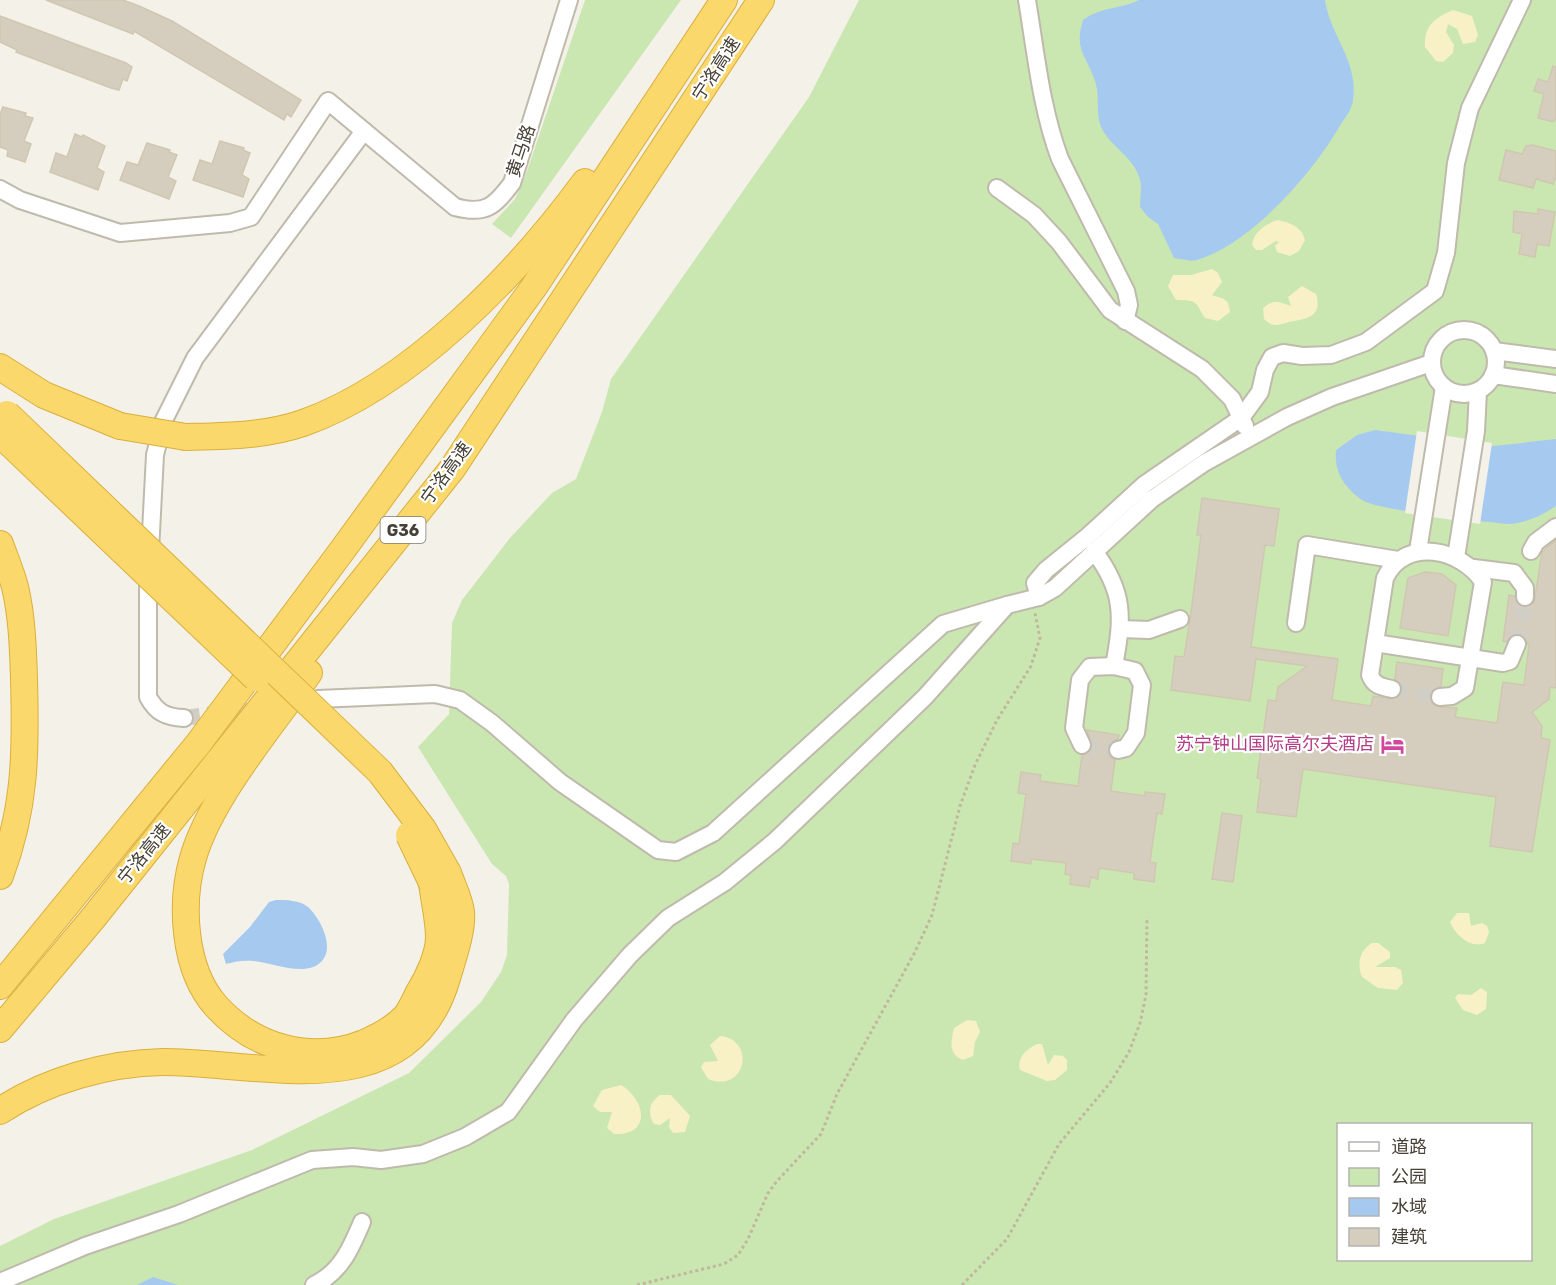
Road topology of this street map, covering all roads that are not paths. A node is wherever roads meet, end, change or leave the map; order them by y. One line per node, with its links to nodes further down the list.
1 (569, 0): 7 (street, 黄马路)
2 (718, 0): 14 (highway, bridge)
3 (724, 0): 49 (highway, 宁洛高速 / G36)
4 (761, 0): 22 (highway, 宁洛高速 / G36)
5 (1027, 0): 10 (street)
6 (1522, 0): 20 (street)
7 (364, 131): 9 (street, 黄马路); 44 (street)
8 (997, 188): 10 (street)
9 (0, 189)
10 (1125, 321): 20 (street)
11 (1494, 351): 12 (street); 13 (street); 15 (street)
12 (1556, 359)
13 (1431, 363): 17 (street); 21 (street)
14 (0, 368)
15 (1493, 375): 16 (street); 18 (street)
16 (1556, 384)
17 (1444, 387): 18 (street); 26 (street)
18 (1478, 391): 28 (street)
19 (2, 418): 48 (highway, bridge)
20 (1241, 418): 21 (street); 32 (street)
21 (1251, 437): 25 (street)
22 (452, 469): 48 (highway); 50 (highway, 宁洛高速 / G36)
23 (1556, 527): 27 (street)
24 (0, 544): 47 (highway)
25 (1094, 551): 32 (street); 36 (street)
26 (1418, 551): 28 (street); 29 (street)
27 (1531, 551)
28 (1456, 557): 30 (street)
29 (1398, 560): 35 (street); 37 (street)
30 (1474, 568): 31 (street); 39 (street)
31 (1525, 597)
32 (1035, 599): 33 (street)
33 (1007, 605): 43 (street); 53 (street)
34 (1180, 619): 36 (street)
35 (1296, 623)
36 (1121, 629): 40 (street)
37 (1375, 643): 39 (street); 41 (street)
38 (1517, 644): 39 (street)
39 (1470, 658): 42 (street)
40 (1114, 666): 45 (street); 46 (street)
41 (1392, 689)
42 (1440, 696)
43 (318, 699)
44 (184, 718)
45 (1082, 745)
46 (1118, 750)
47 (0, 876)
48 (440, 878): 51 (highway)
49 (0, 986)
50 (0, 1029)
51 (0, 1111)
52 (362, 1222): 54 (street)
53 (0, 1282)
54 (315, 1285)

